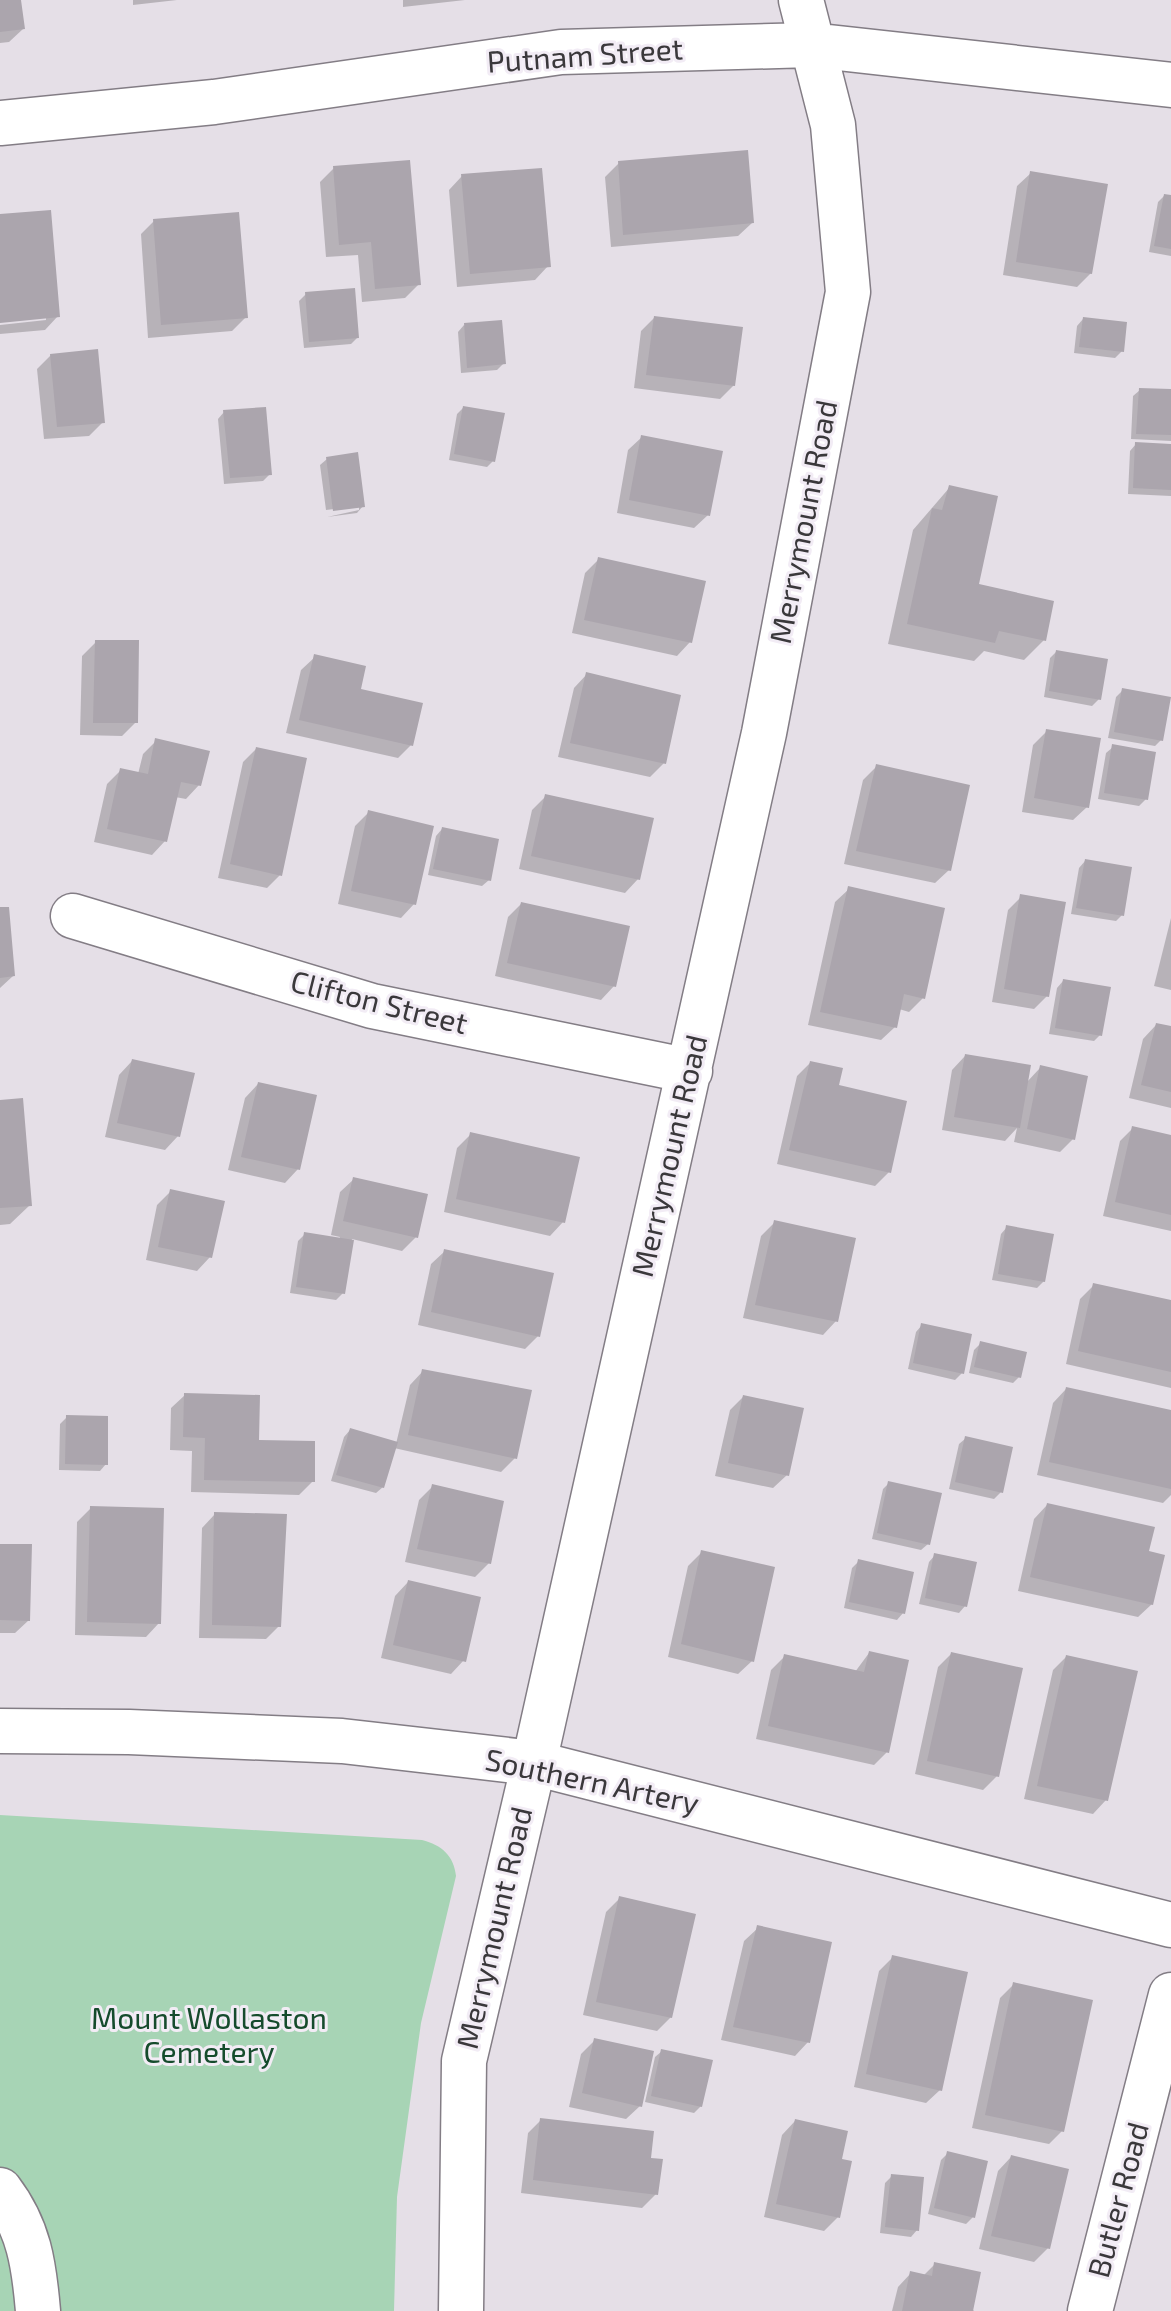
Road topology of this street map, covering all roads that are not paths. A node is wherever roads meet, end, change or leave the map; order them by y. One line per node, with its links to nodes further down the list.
1 (801, 0): 2 (street, Merrymount Road)
2 (811, 45): 3 (street, Putnam Street); 4 (street, Putnam Street); 6 (street, Merrymount Road)
3 (1171, 85)
4 (0, 123)
5 (73, 916): 6 (street, Clifton Street)
6 (690, 1071): 8 (street, Merrymount Road)
7 (0, 1731): 8 (street, Southern Artery)
8 (534, 1763): 9 (street, Southern Artery); 13 (street, Merrymount Road)
9 (1171, 1925)
10 (1171, 1995): 14 (street, Butler Road)
11 (0, 2190): 12 (street)
12 (38, 2311)
13 (461, 2311)
14 (1090, 2311)

